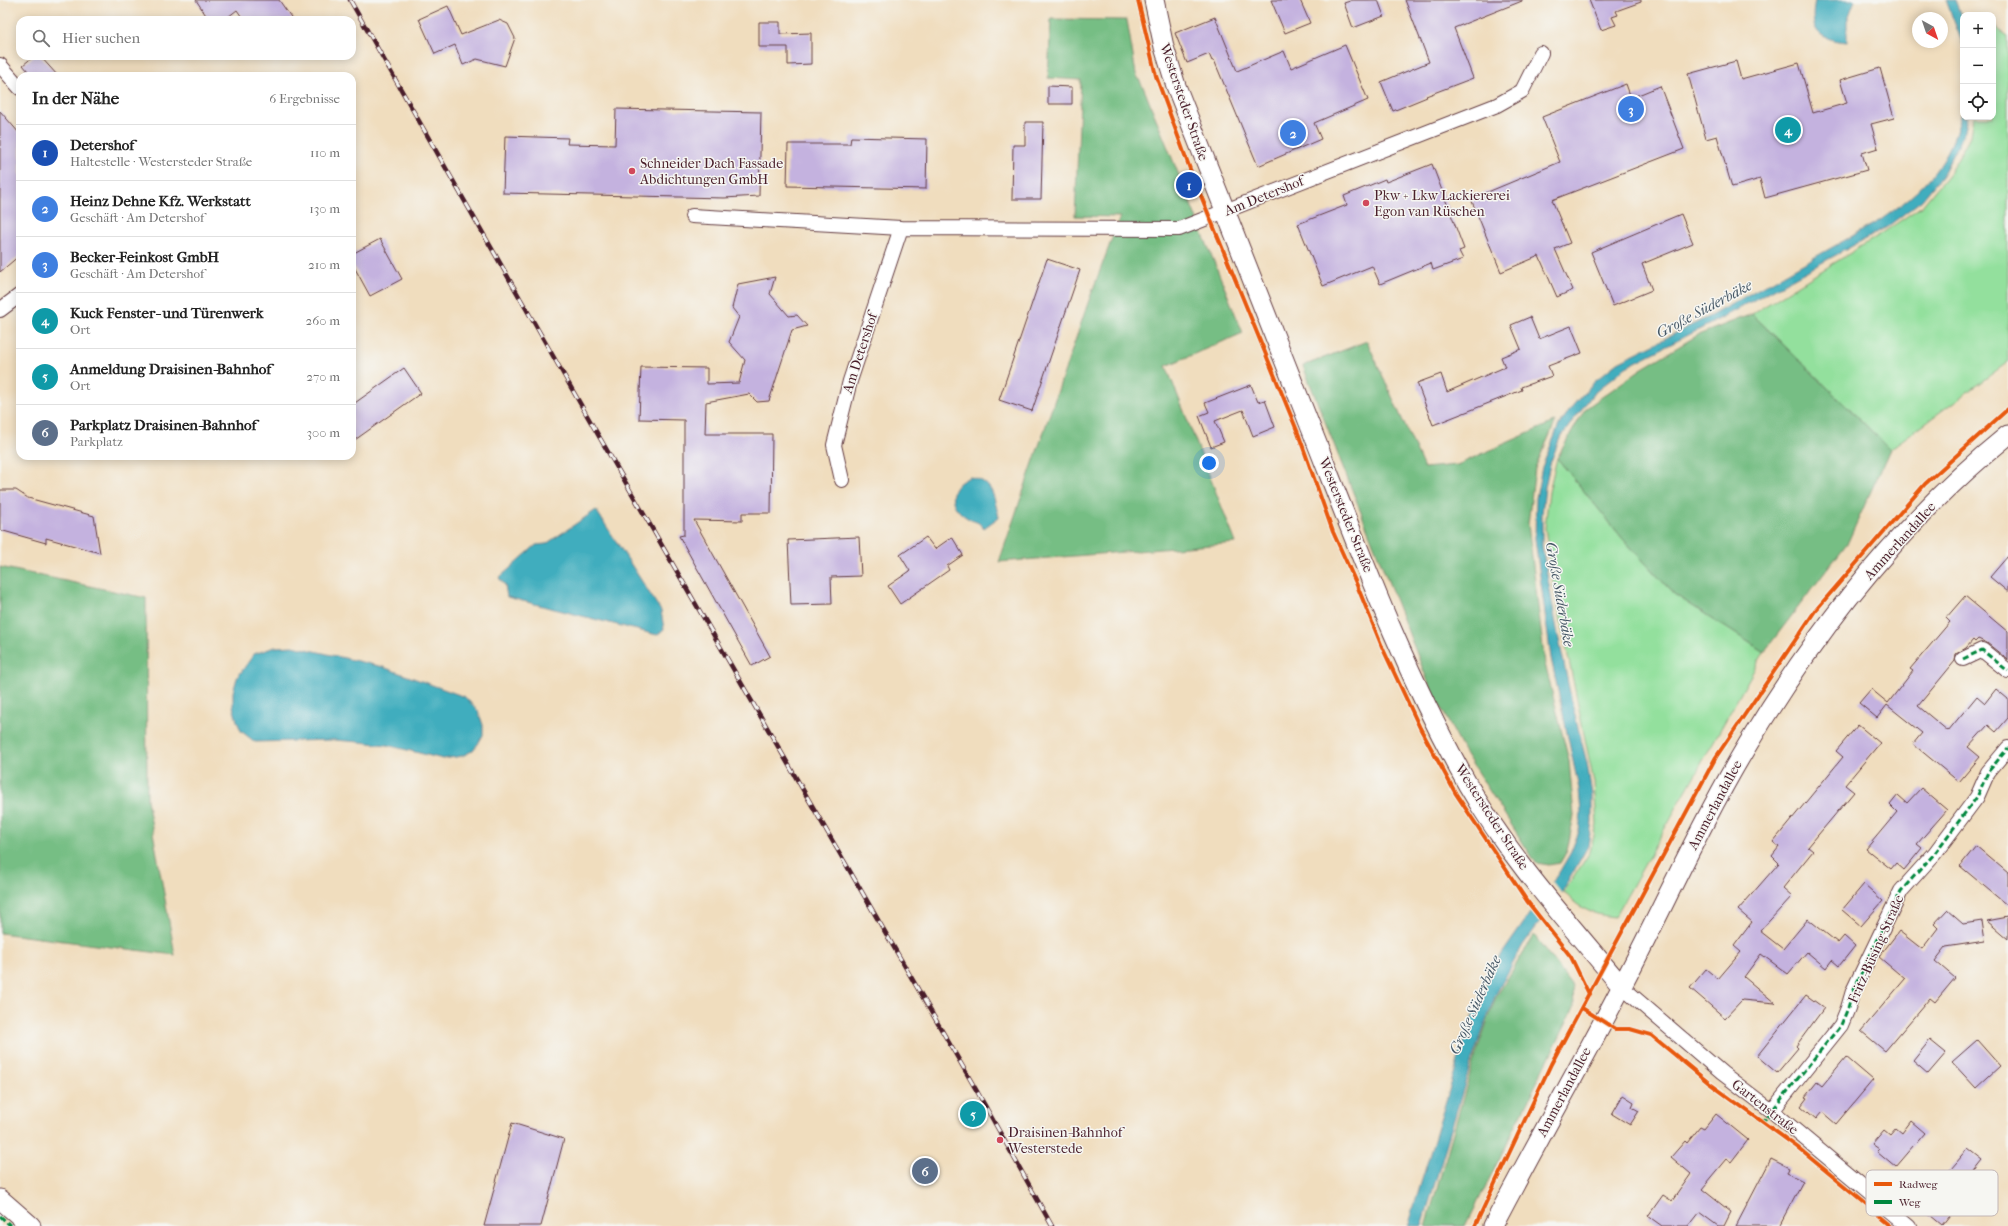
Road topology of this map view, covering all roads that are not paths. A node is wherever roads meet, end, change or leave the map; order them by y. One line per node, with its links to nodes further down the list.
1 (1154, 0): 5 (main road, Westersteder Straße)
2 (1541, 53): 5 (street, Am Detershof)
3 (0, 65): 4 (street)
4 (16, 83)
5 (1225, 211): 7 (street, Am Detershof); 15 (main road, Westersteder Straße)
6 (692, 216): 7 (street, Am Detershof)
7 (901, 228): 11 (street, Am Detershof)
8 (16, 298): 9 (street)
9 (0, 310)
10 (2008, 435): 15 (main road, Ammerlandallee)
11 (842, 480)
12 (1963, 659): 13 (street)
13 (2008, 671)
14 (2008, 748): 16 (street, Fritz-Büsing-Straße)
15 (1622, 987): 16 (street, Gartenstraße); 21 (main road, Ammerlandallee)
16 (1772, 1111): 17 (street, Gartenstraße)
17 (1866, 1189)
18 (0, 1199): 20 (main road)
19 (1898, 1216): 22 (street, Gartenstraße)
20 (31, 1226)
21 (1493, 1226)
22 (1910, 1226)

